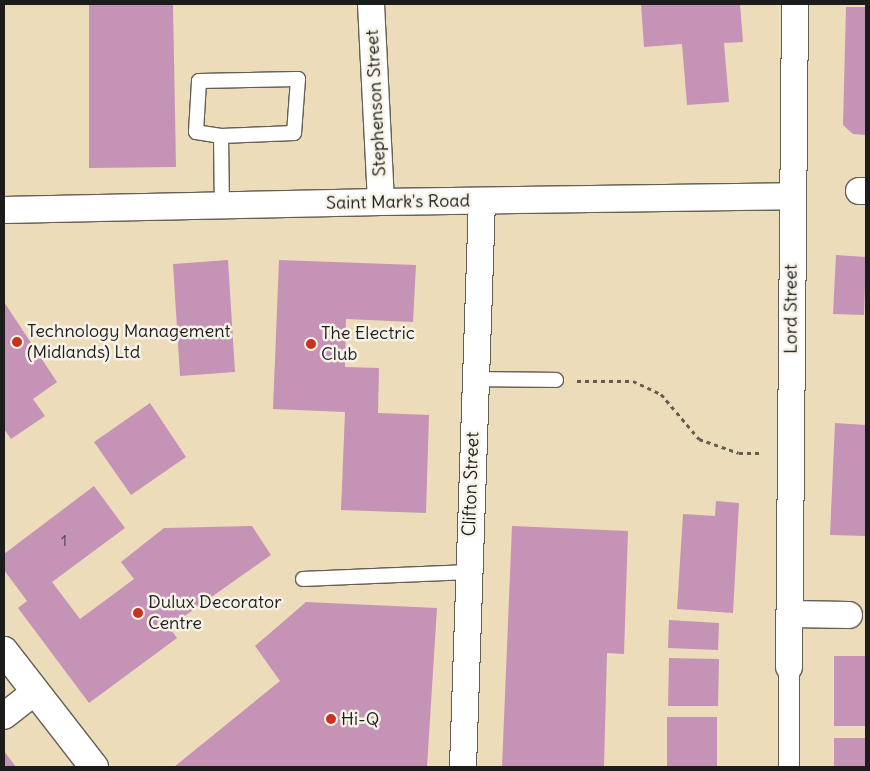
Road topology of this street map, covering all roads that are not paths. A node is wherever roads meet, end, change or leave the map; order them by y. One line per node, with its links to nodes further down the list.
1 (371, 4): 6 (street, Stephenson Street)
2 (795, 4): 4 (street, Lord Street)
3 (221, 136): 3 (lane); 7 (lane)
4 (792, 196): 5 (street, Saint Mark's Road); 13 (street, Lord Street)
5 (482, 201): 6 (street, Saint Mark's Road); 9 (street, Clifton Street)
6 (381, 202): 7 (street, Saint Mark's Road)
7 (222, 205): 8 (street, Saint Mark's Road)
8 (4, 210)
9 (474, 379): 10 (lane); 11 (street, Clifton Street)
10 (556, 380)
11 (469, 572): 12 (lane); 20 (street, Clifton Street)
12 (303, 579)
13 (791, 614): 14 (street); 16 (street, Lord Street)
14 (849, 615)
15 (4, 651): 17 (highway)
16 (789, 667): 21 (street)
17 (35, 692): 18 (street); 19 (highway)
18 (4, 716)
19 (94, 767)
20 (463, 767)
21 (789, 767)

